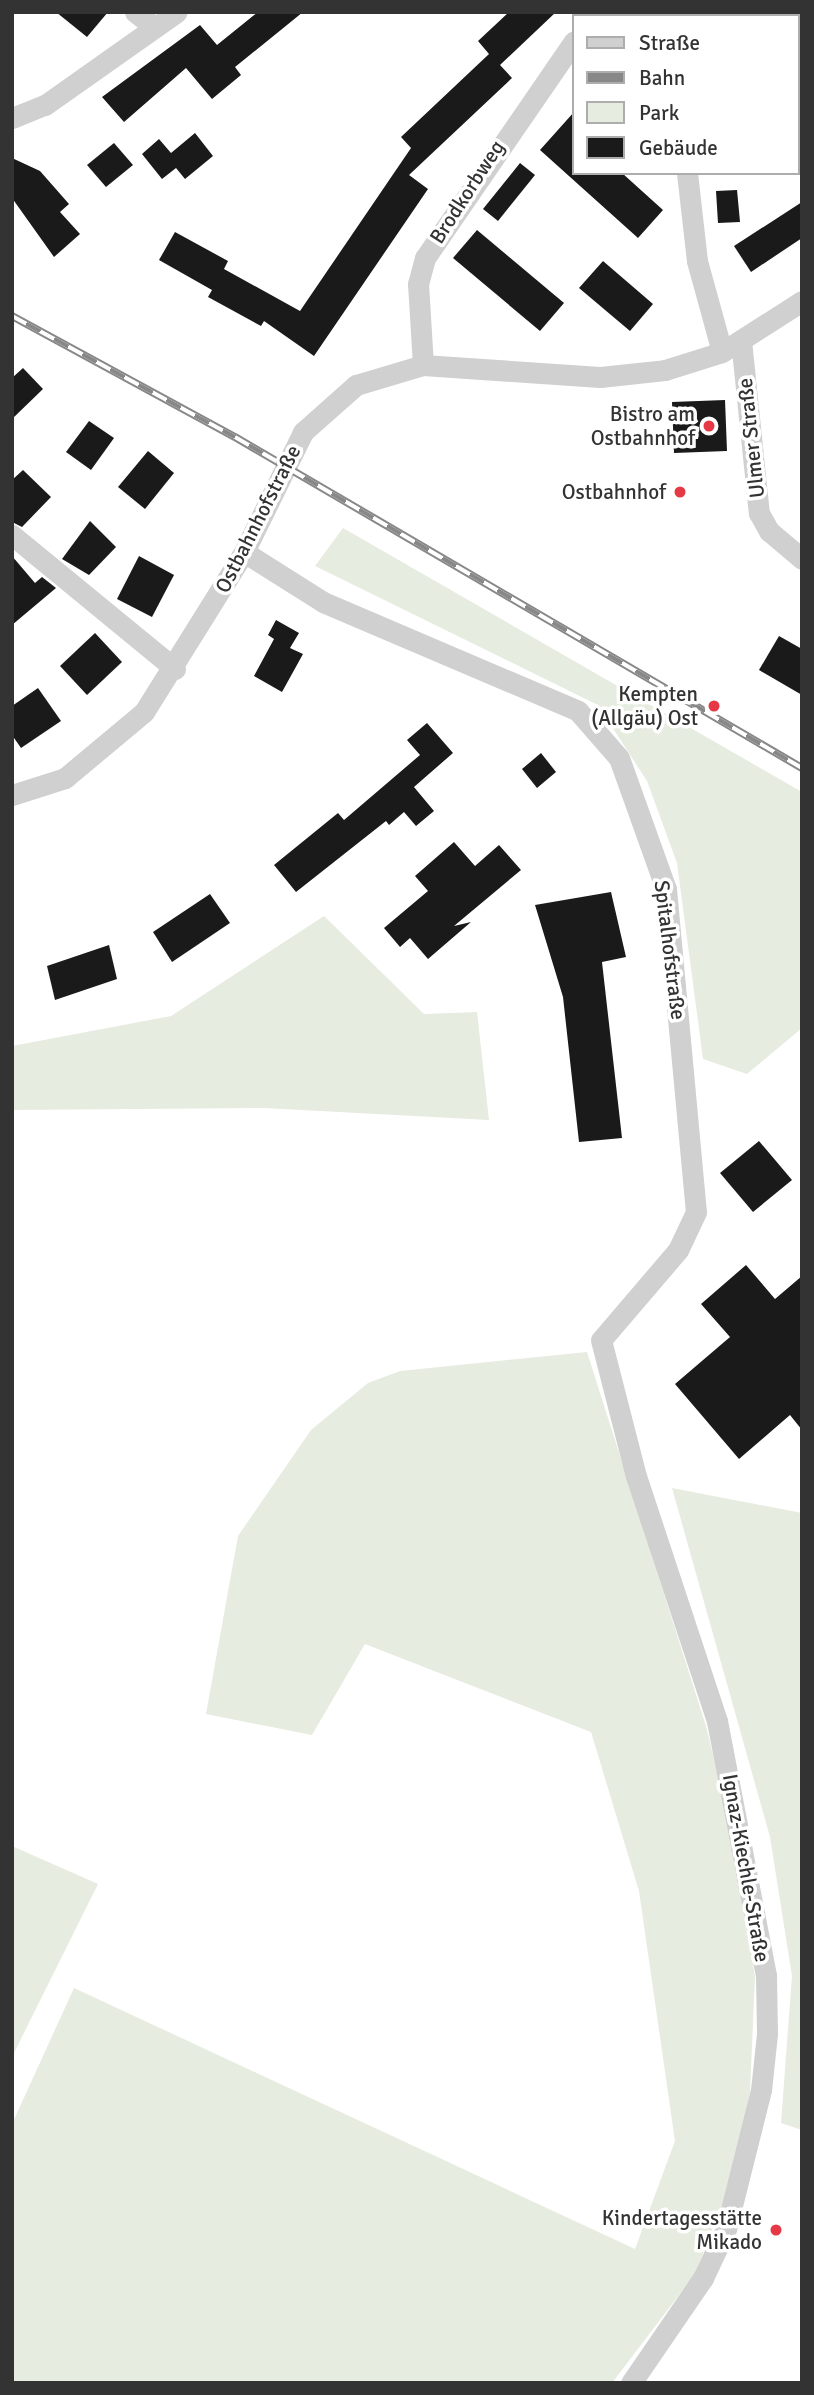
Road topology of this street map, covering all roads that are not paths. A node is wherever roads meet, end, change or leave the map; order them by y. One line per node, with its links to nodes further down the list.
1 (135, 12): 3 (street)
2 (177, 12): 3 (street)
3 (154, 27): 5 (street)
4 (572, 44): 10 (street, Brodkorbweg)
5 (14, 118)
6 (687, 175): 9 (street)
7 (802, 301): 8 (street, Ostbahnhofstraße)
8 (741, 340): 9 (street, Ostbahnhofstraße); 13 (street, Ulmer Straße)
9 (722, 352): 10 (street, Ostbahnhofstraße)
10 (423, 365): 12 (street, Ostbahnhofstraße)
11 (12, 534): 14 (street)
12 (244, 552): 14 (street, Ostbahnhofstraße); 16 (street, Spitalhofstraße)
13 (802, 559)
14 (175, 669): 15 (street, Ostbahnhofstraße)
15 (12, 795)
16 (601, 1340): 17 (street, Ignaz-Kiechle-Straße)
17 (631, 2383)

